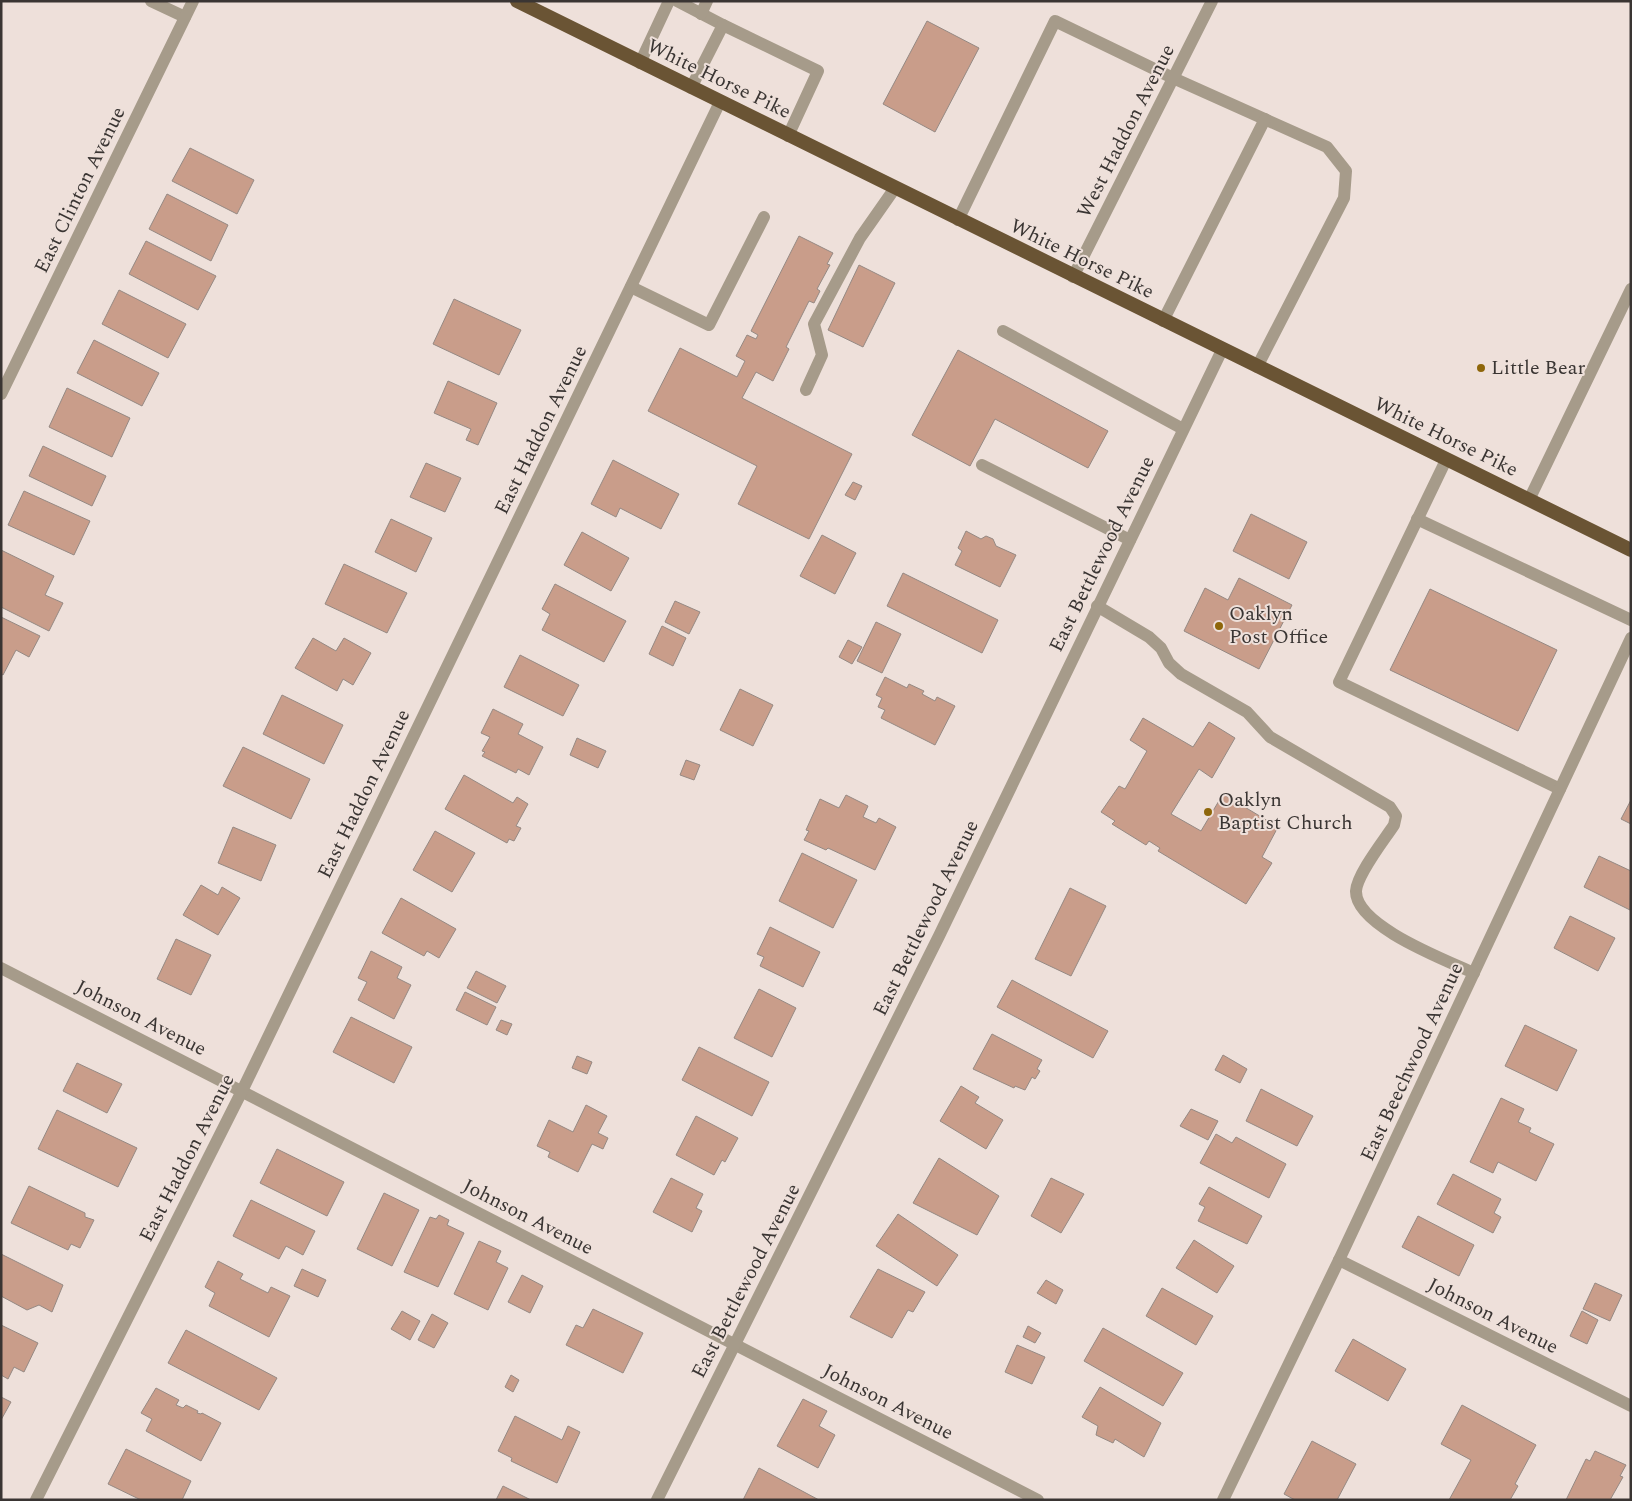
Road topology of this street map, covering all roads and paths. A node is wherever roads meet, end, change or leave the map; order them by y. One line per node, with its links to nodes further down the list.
1 (151, 1): 9 (street)
2 (193, 1): 9 (street, East Clinton Avenue)
3 (516, 1): 11 (highway, White Horse Pike)
4 (669, 1): 11 (street)
5 (677, 1): 8 (street)
6 (707, 1): 8 (street)
7 (1212, 1): 12 (street, West Haddon Avenue)
8 (701, 14): 10 (street)
9 (185, 17): 28 (street, East Clinton Avenue)
10 (722, 25): 13 (street); 16 (street)
11 (640, 63): 13 (highway, White Horse Pike)
12 (1174, 78): 15 (street); 19 (street); 20 (street, West Haddon Avenue)
13 (691, 88): 14 (highway, White Horse Pike)
14 (720, 102): 16 (highway, White Horse Pike); 21 (street, East Haddon Avenue)
15 (1265, 119): 23 (street); 26 (street)
16 (788, 136): 17 (highway, White Horse Pike)
17 (895, 188): 19 (highway, White Horse Pike); 27 (street)
18 (764, 217): 21 (street)
19 (958, 220): 20 (highway, White Horse Pike)
20 (1073, 277): 23 (highway, White Horse Pike)
21 (631, 287): 42 (street, East Haddon Avenue)
22 (1631, 289): 32 (street)
23 (1163, 321): 25 (highway, White Horse Pike)
24 (1003, 330): 29 (street)
25 (1222, 350): 26 (highway, White Horse Pike); 29 (street, East Bettlewood Avenue)
26 (1257, 367): 30 (highway, White Horse Pike)
27 (806, 390)
28 (1, 394)
29 (1184, 429): 34 (street, East Bettlewood Avenue)
30 (1446, 460): 32 (highway, White Horse Pike); 33 (street)
31 (982, 465): 34 (street)
32 (1528, 500): 35 (highway, White Horse Pike)
33 (1418, 519): 37 (street); 39 (street)
34 (1130, 540): 36 (street, East Bettlewood Avenue)
35 (1631, 550)
36 (1098, 606): 41 (street); 44 (street, East Bettlewood Avenue)
37 (1631, 620)
38 (1631, 638): 39 (street, East Beechwood Avenue)
39 (1560, 789): 41 (street, East Beechwood Avenue)
40 (1, 968): 42 (street, Johnson Avenue)
41 (1474, 973): 43 (street, East Beechwood Avenue)
42 (242, 1091): 44 (street, Johnson Avenue); 46 (street, East Haddon Avenue)
43 (1339, 1260): 45 (street, Johnson Avenue); 49 (street, East Beechwood Avenue)
44 (735, 1344): 47 (street, East Bettlewood Avenue); 48 (street, Johnson Avenue)
45 (1631, 1406)
46 (36, 1500)
47 (657, 1500)
48 (1038, 1500)
49 (1223, 1500)

